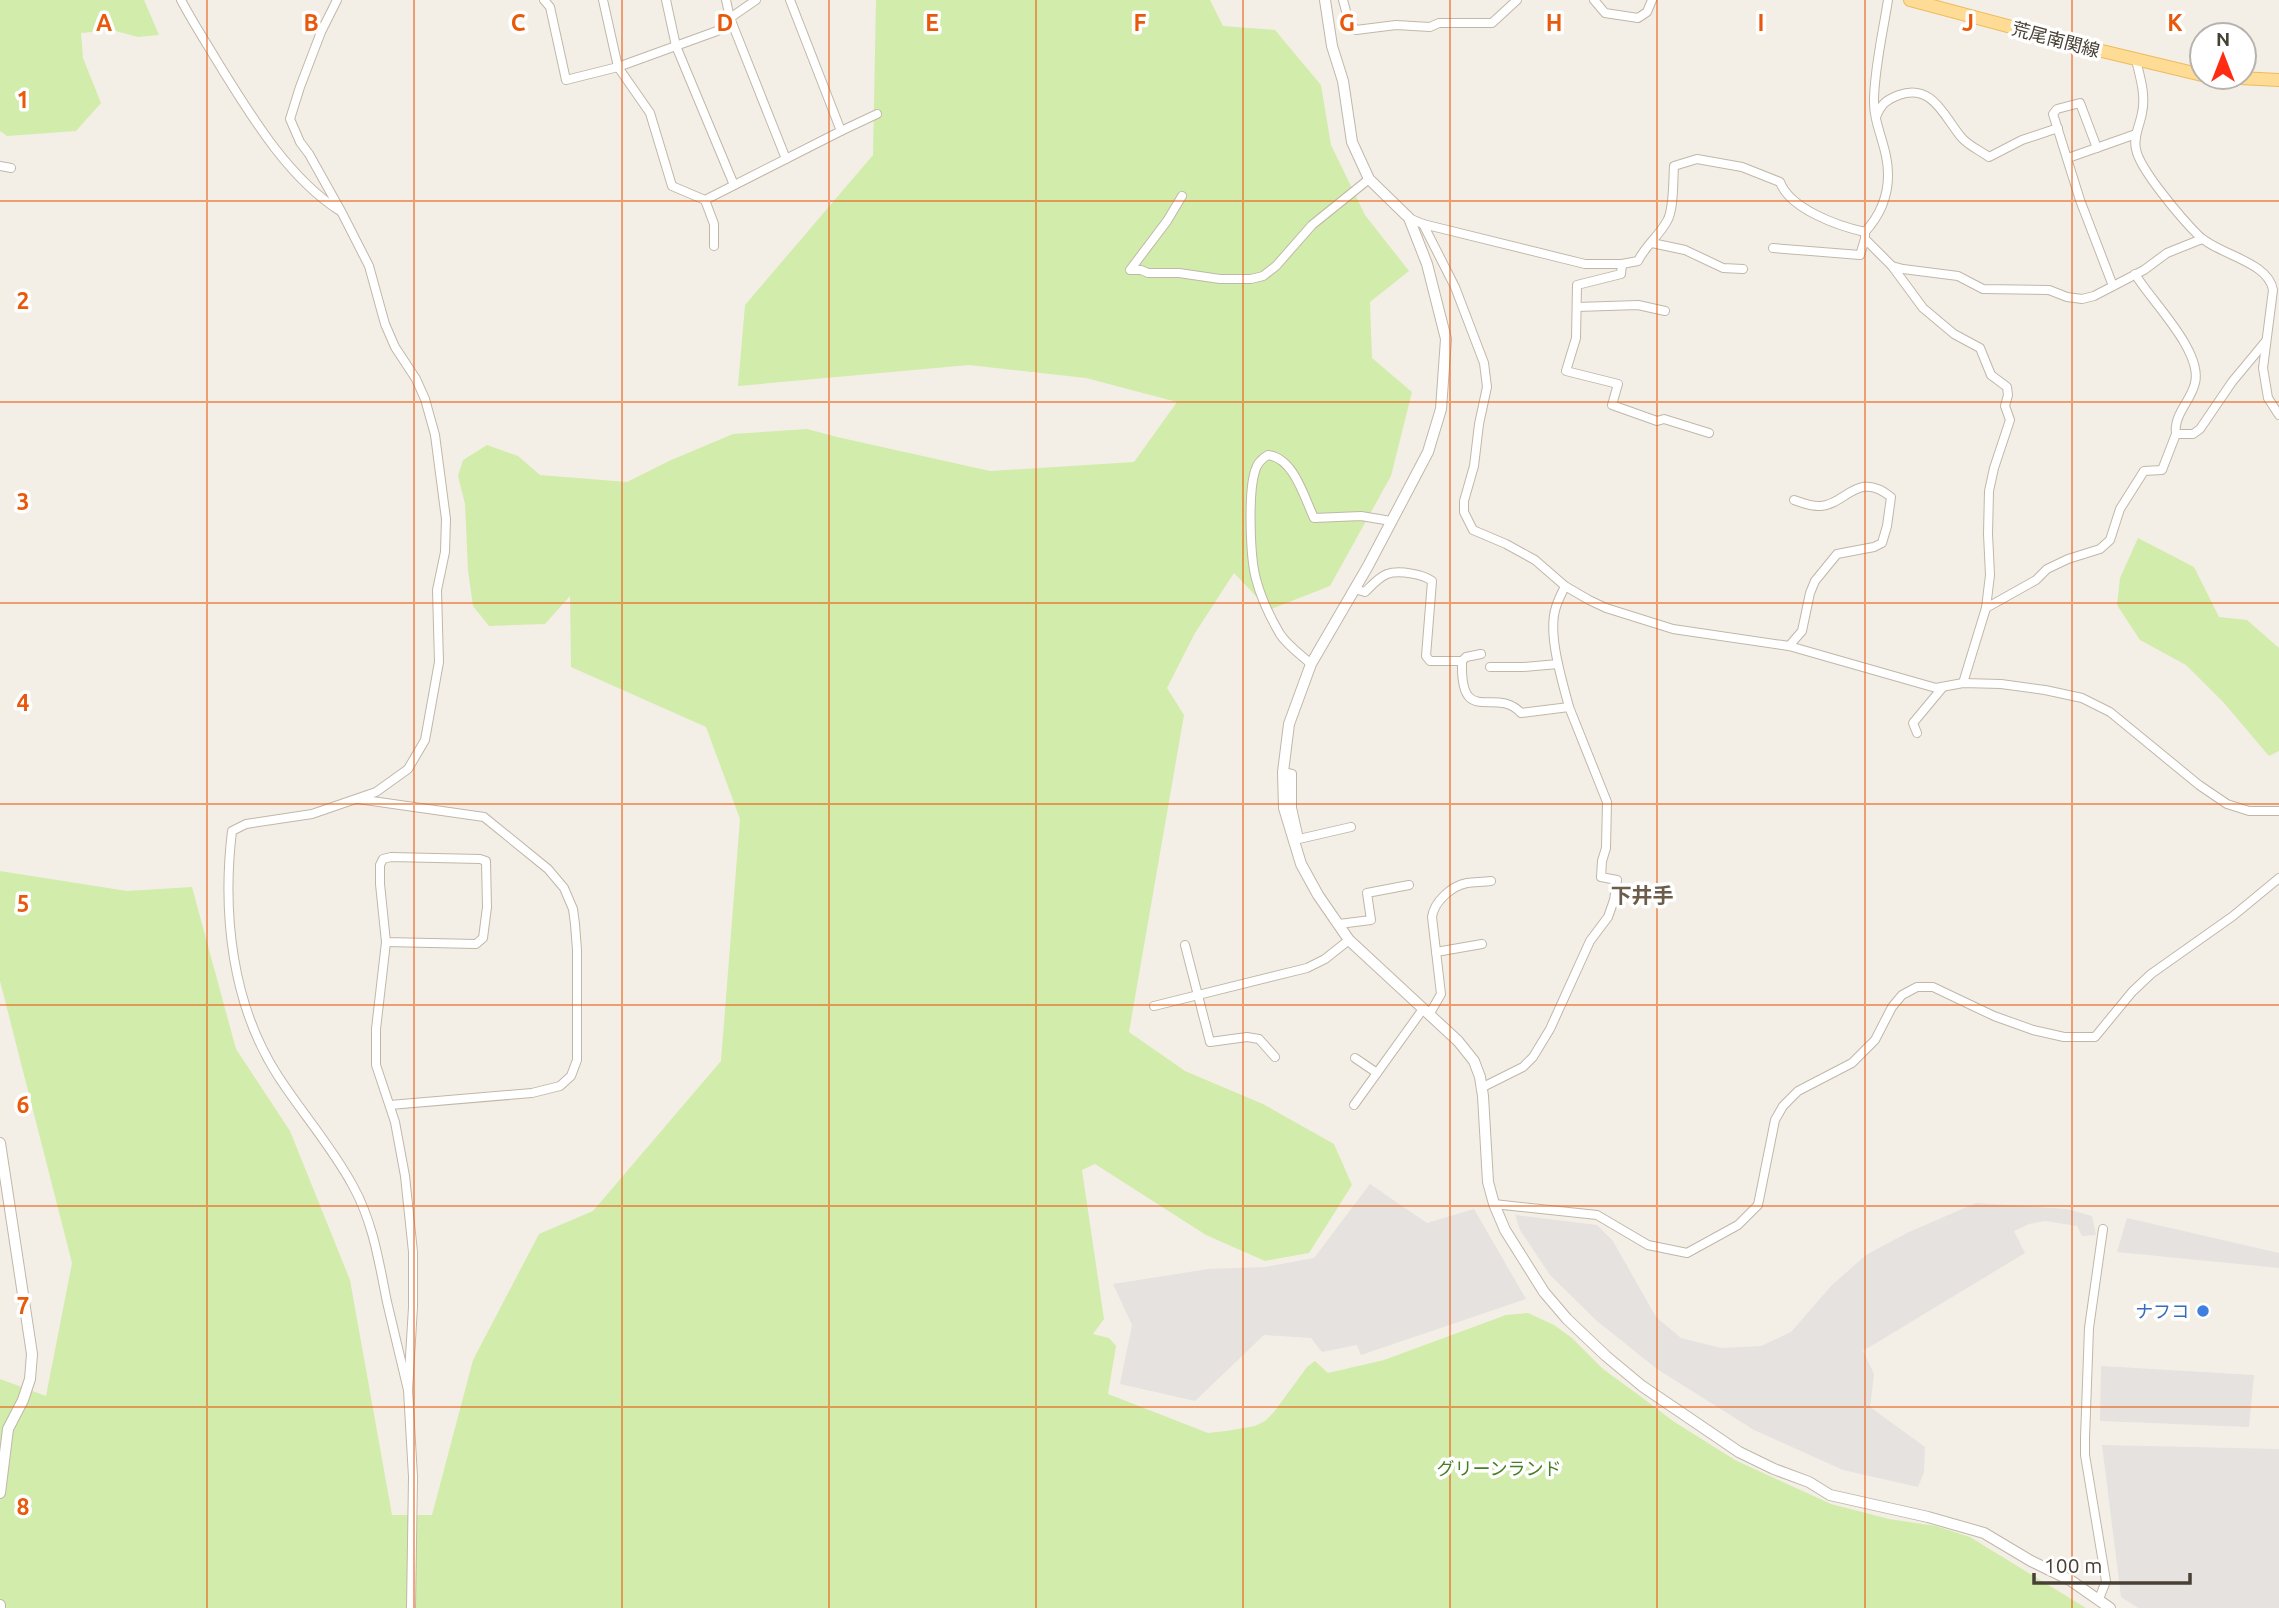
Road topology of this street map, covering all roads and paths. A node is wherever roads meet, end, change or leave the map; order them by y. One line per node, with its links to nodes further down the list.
1 (181, 0): 37 (street)
2 (337, 0): 37 (street)
3 (544, 0): 19 (street)
4 (603, 0): 19 (street)
5 (666, 0): 17 (street)
6 (726, 0): 16 (street)
7 (755, 0): 16 (street)
8 (790, 0): 26 (street)
9 (1325, 0): 33 (street)
10 (1343, 0): 11 (street)
11 (1517, 0)
12 (1594, 0): 13 (street)
13 (1652, 0)
14 (1888, 0): 24 (street)
15 (1910, 0): 18 (main road, 荒尾南関線)
16 (730, 18): 17 (street); 30 (street)
17 (676, 46): 19 (street); 34 (street)
18 (2136, 60): 20 (main road, 荒尾南関線); 27 (street)
19 (618, 67): 36 (street)
20 (2188, 72)
21 (2258, 79): 22 (main road)
22 (2279, 80)
23 (877, 114): 26 (street)
24 (1875, 120): 25 (street); 40 (street)
25 (2057, 128): 28 (street); 29 (street)
26 (841, 131): 30 (street)
27 (2136, 134): 28 (street); 41 (street)
28 (2096, 148): 29 (street)
29 (2068, 158): 50 (street)
30 (786, 159): 34 (street)
31 (0, 166): 32 (street)
32 (11, 168)
33 (1369, 179): 35 (street); 38 (street)
34 (734, 185): 36 (street)
35 (1182, 196)
36 (705, 200): 43 (street)
37 (342, 213): 73 (street)
38 (1409, 218): 39 (street); 58 (street)
39 (1423, 224): 45 (street); 59 (street)
40 (1865, 236): 42 (street); 44 (street); 46 (street)
41 (2202, 239): 48 (street); 49 (street)
42 (1651, 243): 45 (street); 47 (street)
43 (714, 246)
44 (1773, 248)
45 (1622, 264): 51 (street)
46 (1892, 266): 50 (street); 61 (street)
47 (1743, 269)
48 (2135, 275): 50 (street); 56 (street)
49 (2276, 284): 53 (street)
50 (2113, 286)
51 (1577, 307): 52 (street); 55 (street)
52 (1665, 311)
53 (2267, 340): 54 (street); 56 (street)
54 (2279, 415)
55 (1709, 433)
56 (2176, 434): 61 (street)
57 (1794, 500): 62 (street)
58 (1391, 521): 60 (street); 65 (street)
59 (1565, 586): 62 (street); 66 (street)
60 (1354, 589): 64 (street); 65 (street)
61 (1986, 608): 68 (street)
62 (1789, 646): 69 (street)
63 (1482, 654): 64 (street)
64 (1462, 661): 70 (street)
65 (1311, 664): 72 (street)
66 (1558, 664): 67 (street); 70 (street)
67 (1490, 667)
68 (1963, 683): 69 (street); 74 (street)
69 (1943, 687): 71 (street)
70 (1569, 707): 91 (street)
71 (1917, 733)
72 (1283, 772): 75 (street); 79 (street)
73 (355, 799): 92 (street); 97 (street)
74 (2279, 811)
75 (1351, 828)
76 (2279, 878): 95 (street)
77 (1491, 881): 84 (street)
78 (1409, 885): 79 (street)
79 (1339, 924): 80 (street)
80 (1349, 940): 85 (street); 87 (street)
81 (386, 942): 81 (street); 92 (street)
82 (1482, 944): 84 (street)
83 (1185, 945): 85 (street)
84 (1436, 952): 87 (street)
85 (1199, 995): 86 (street); 88 (street)
86 (1154, 1006)
87 (1426, 1012): 90 (street); 91 (street)
88 (1275, 1057)
89 (1355, 1058): 90 (street)
90 (1377, 1073): 93 (street)
91 (1482, 1088): 95 (street)
92 (390, 1105): 97 (street)
93 (1354, 1105)
94 (0, 1143): 98 (street)
95 (1494, 1204): 99 (street)
96 (2103, 1229): 99 (street)
97 (408, 1390): 100 (street)
98 (0, 1493)
99 (2099, 1599): 101 (street)
100 (411, 1608)
101 (2110, 1608)

